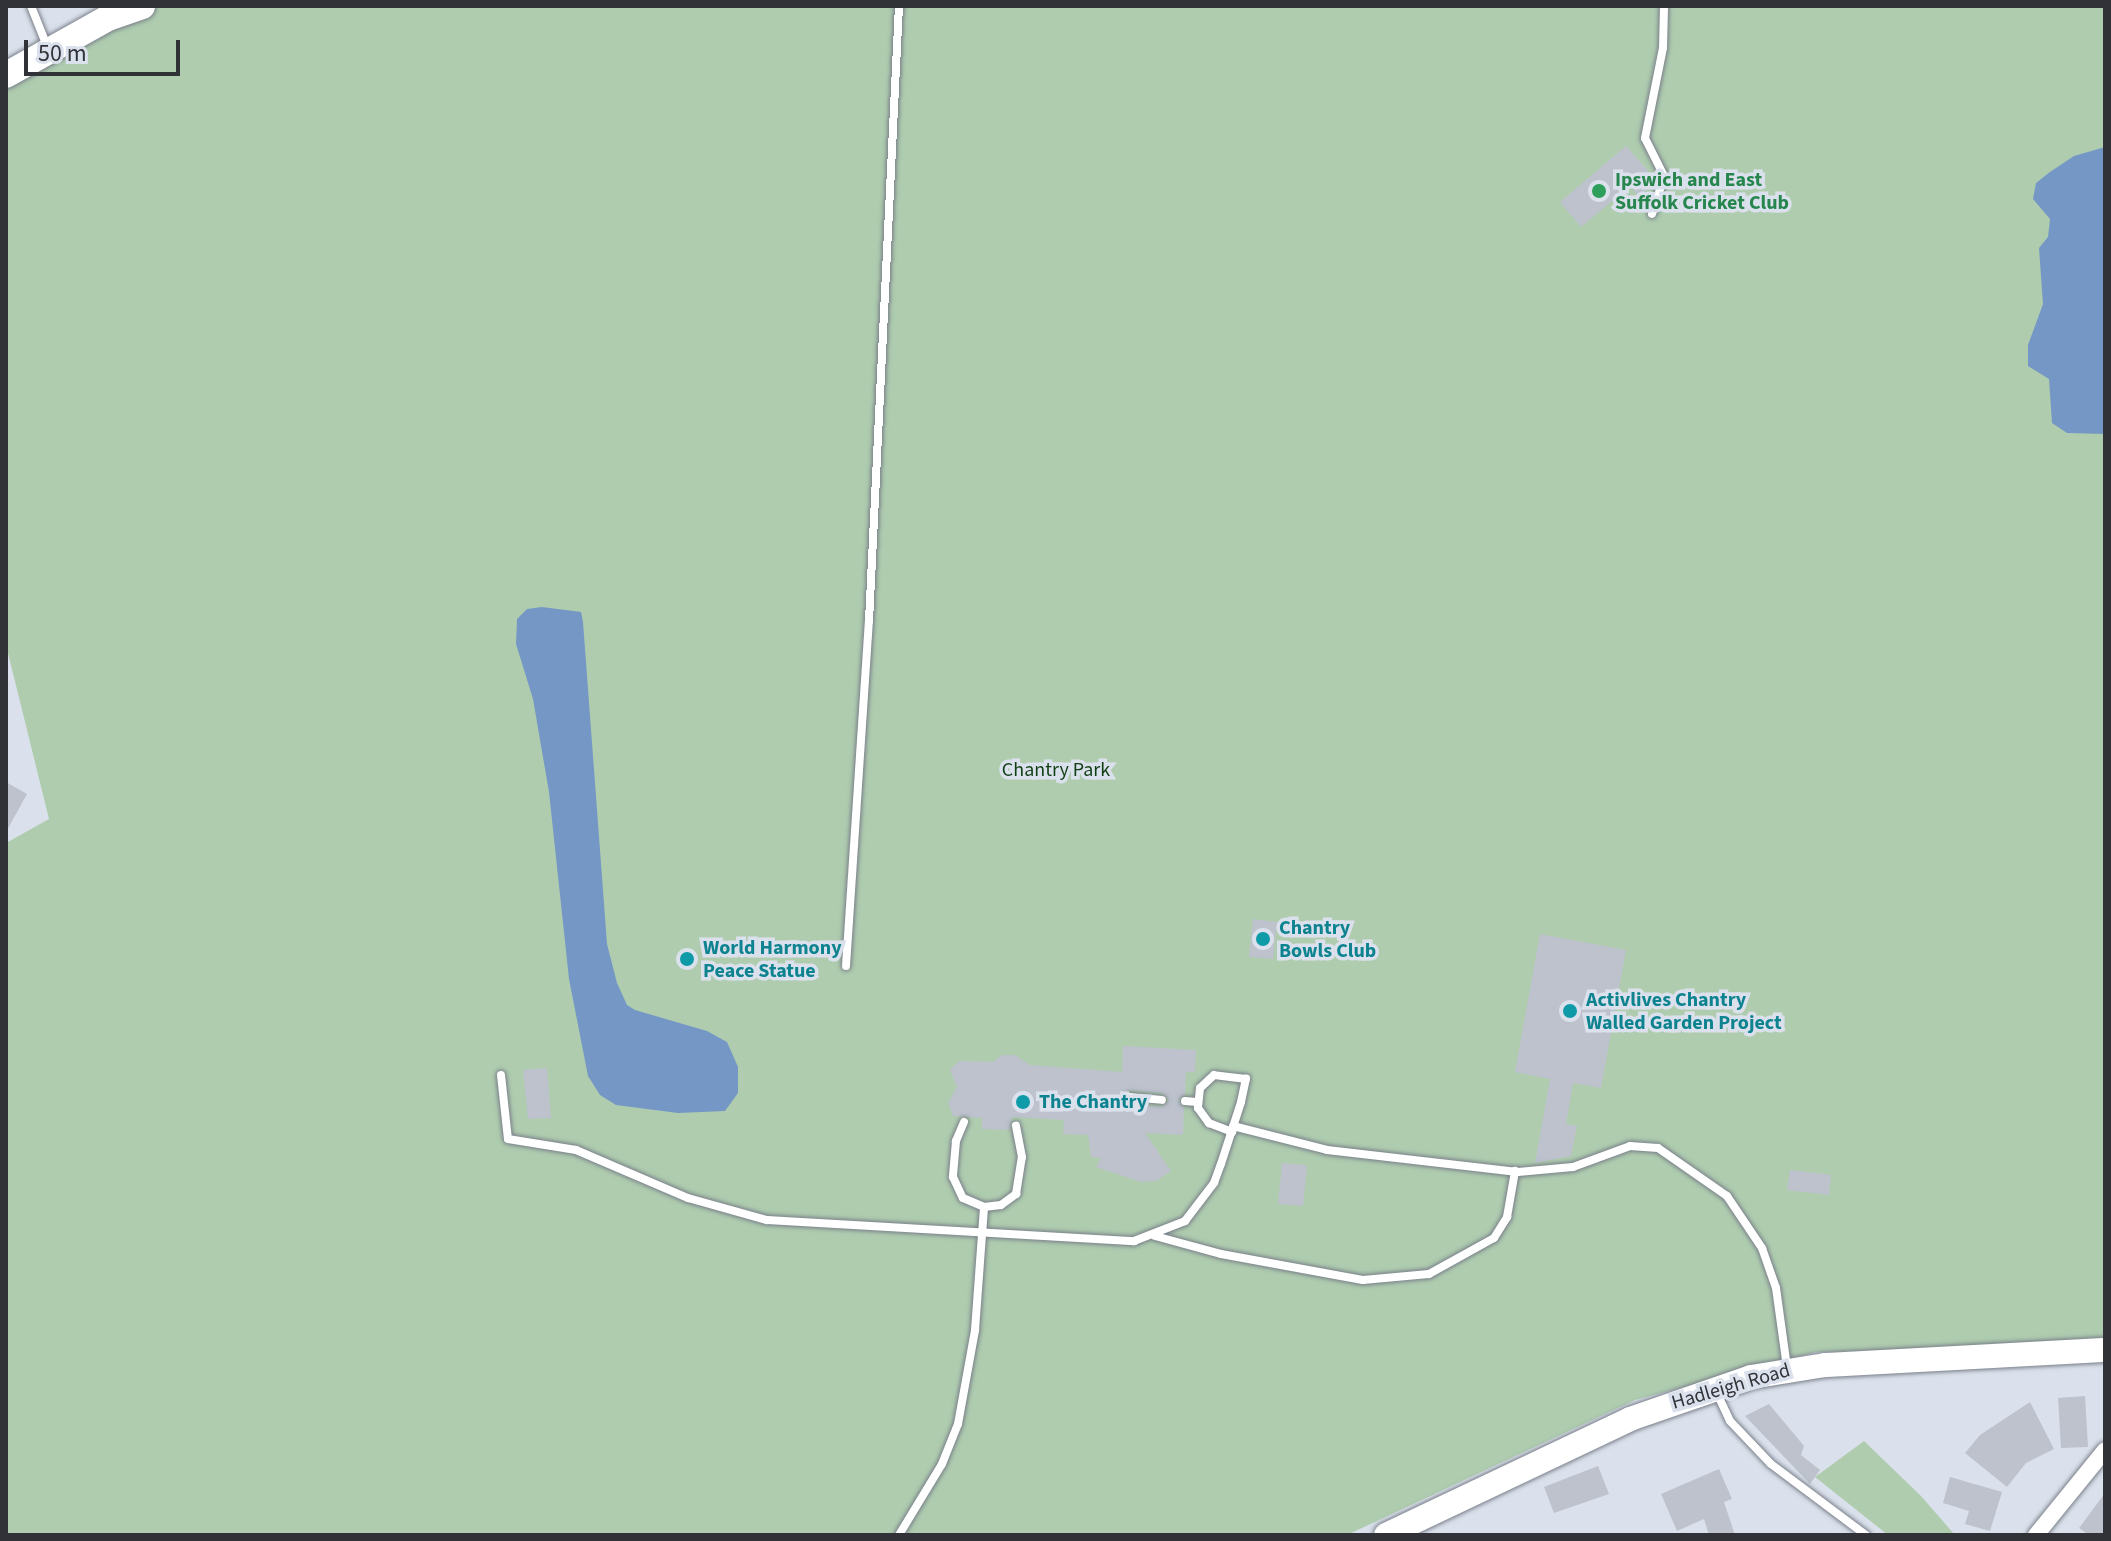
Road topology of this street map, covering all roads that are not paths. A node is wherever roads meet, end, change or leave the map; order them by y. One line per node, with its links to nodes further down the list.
1 (31, 6): 5 (lane)
2 (142, 6): 5 (main road)
3 (899, 6): 8 (lane)
4 (1664, 6): 7 (lane)
5 (49, 51): 6 (main road)
6 (6, 75)
7 (1652, 214)
8 (846, 966)
9 (501, 1075): 20 (lane)
10 (1129, 1097): 11 (lane)
11 (1162, 1100)
12 (1185, 1101): 13 (lane)
13 (1197, 1102): 16 (lane); 16 (lane)
14 (964, 1122): 18 (lane)
15 (1016, 1126): 18 (lane)
16 (1232, 1129): 17 (lane); 19 (lane)
17 (1515, 1171): 19 (lane); 24 (lane)
18 (984, 1207): 20 (lane)
19 (1154, 1235): 21 (lane)
20 (983, 1236): 21 (lane); 27 (lane)
21 (1134, 1241): 22 (lane)
22 (1140, 1250)
23 (2105, 1350): 24 (street, Hadleigh Road)
24 (1787, 1369): 25 (street, Hadleigh Road)
25 (1715, 1388): 28 (street, Hadleigh Road); 29 (lane)
26 (2105, 1450): 30 (street)
27 (899, 1535)
28 (1386, 1535)
29 (1866, 1535)
30 (2036, 1535)

